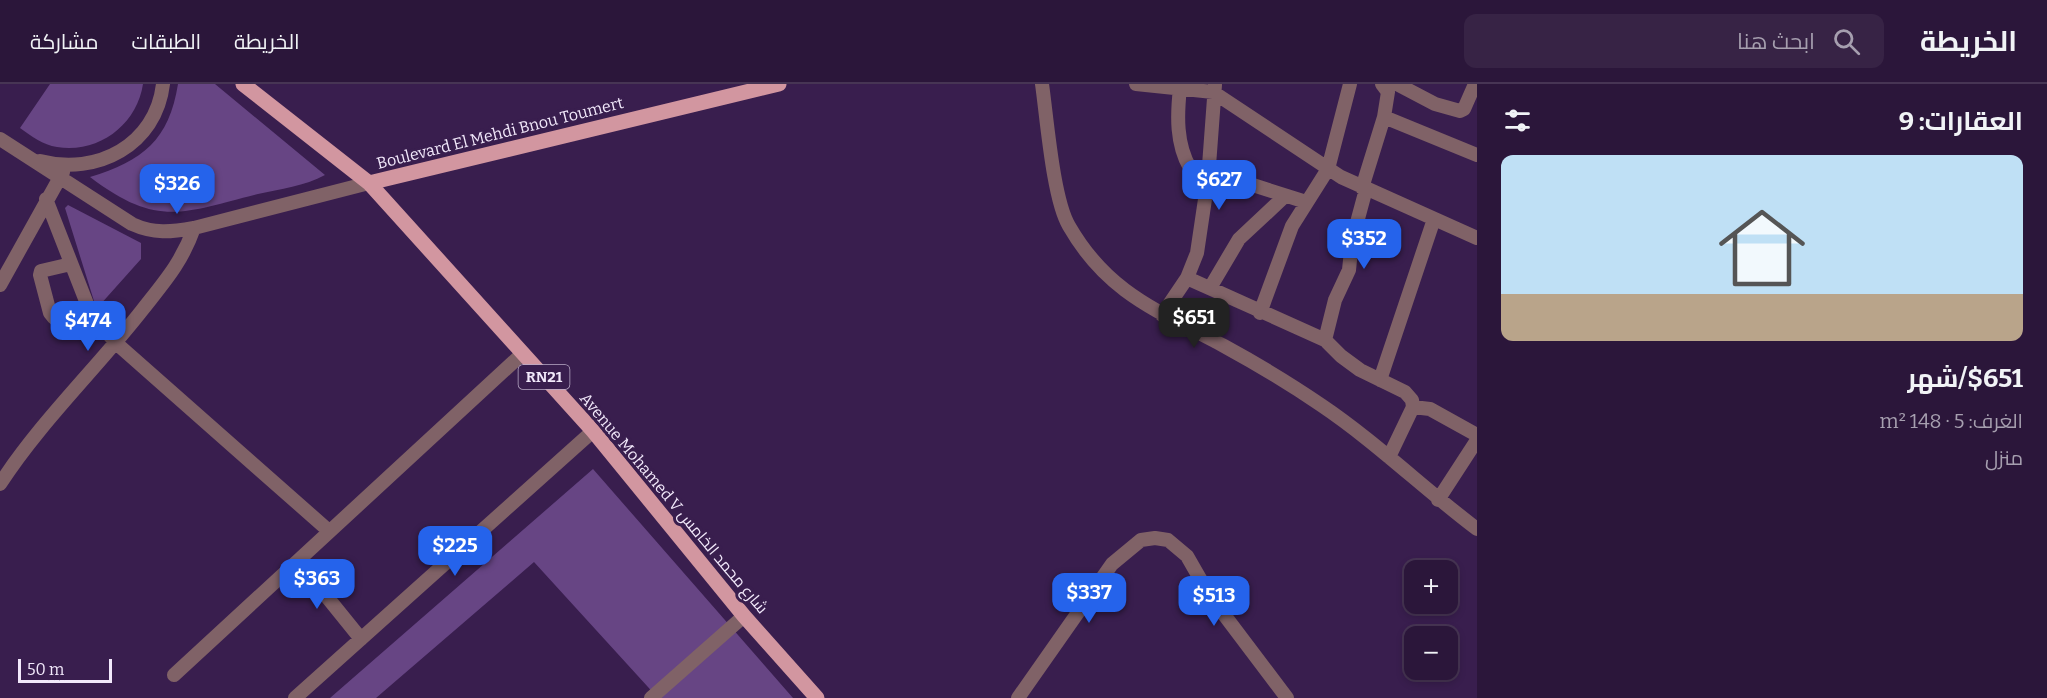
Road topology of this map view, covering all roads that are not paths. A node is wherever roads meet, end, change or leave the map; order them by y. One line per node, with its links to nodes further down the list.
1 (164, 84): 16 (street)
2 (243, 84): 20 (main road, Avenue Mohamed V شارع محمد الخامس / RN21)
3 (779, 84): 20 (main road, Boulevard El Mehdi Bnou Toumert)
4 (1042, 84): 34 (street)
5 (1136, 84): 10 (street)
6 (1350, 84): 17 (street)
7 (1382, 84): 12 (street)
8 (1397, 84): 9 (street)
9 (1474, 84)
10 (1180, 88): 11 (street); 18 (street)
11 (1214, 88): 17 (street); 18 (street)
12 (1384, 117): 15 (street); 21 (street)
13 (0, 139): 14 (street)
14 (22, 153): 16 (street); 19 (street)
15 (1477, 155)
16 (70, 166): 19 (street)
17 (1328, 168): 21 (street); 24 (street)
18 (1209, 171): 22 (street); 29 (street)
19 (59, 177): 23 (street); 26 (street)
20 (369, 183): 26 (street); 37 (main road, Avenue Mohamed V شارع محمد الخامس / RN21)
21 (1364, 189): 25 (street); 35 (street)
22 (1284, 197): 24 (street); 31 (street)
23 (46, 199): 28 (street); 30 (street)
24 (1306, 202): 32 (street)
25 (1434, 219): 27 (street); 38 (street)
26 (194, 228): 36 (street)
27 (1477, 238)
28 (71, 264): 33 (street); 33 (street)
29 (1187, 278): 31 (street); 34 (street)
30 (0, 285)
31 (1210, 288): 32 (street)
32 (1260, 313): 35 (street)
33 (91, 314): 36 (street)
34 (1162, 315): 43 (street)
35 (1325, 340): 38 (street)
36 (116, 343): 44 (street); 47 (street)
37 (522, 354): 40 (main road, Avenue Mohamed V شارع محمد الخامس / RN21); 47 (street)
38 (1380, 380): 39 (street)
39 (1413, 407): 41 (street); 43 (street)
40 (593, 431): 49 (main road, Avenue Mohamed V شارع محمد الخامس / RN21); 50 (street)
41 (1477, 435)
42 (1477, 440): 45 (street)
43 (1389, 456): 45 (street)
44 (0, 484)
45 (1438, 500): 46 (street)
46 (1477, 529)
47 (329, 531): 48 (street)
48 (298, 561): 50 (street); 51 (street)
49 (744, 616): 53 (street); 54 (main road, Avenue Mohamed V شارع محمد الخامس / RN21)
50 (361, 639): 52 (street)
51 (174, 675)
52 (295, 698)
53 (651, 698)
54 (817, 698)
55 (1018, 698): 56 (street)
56 (1287, 698)

